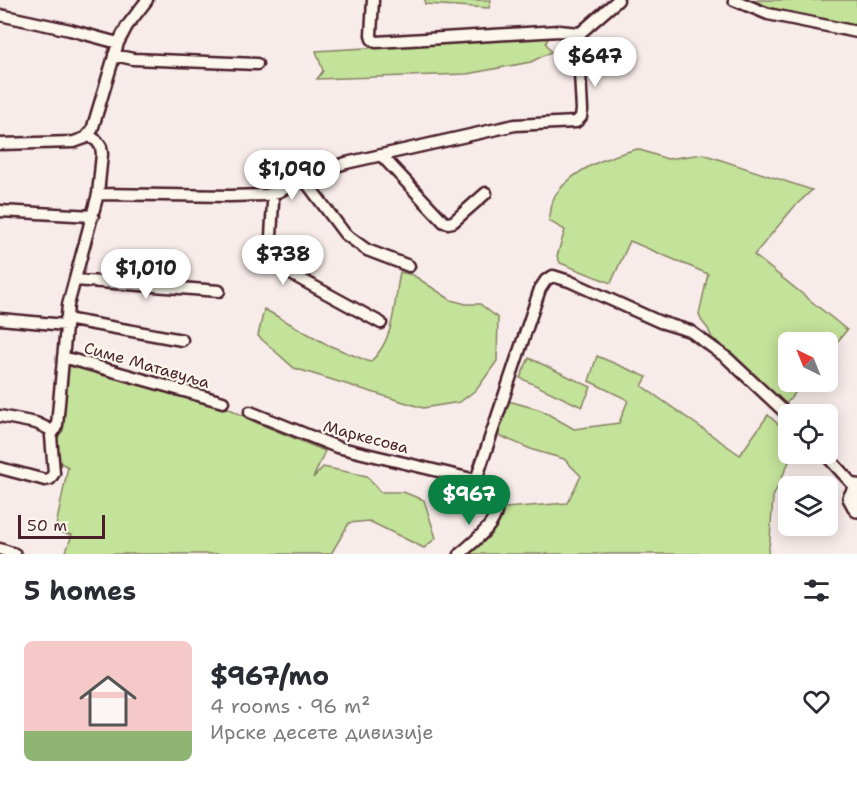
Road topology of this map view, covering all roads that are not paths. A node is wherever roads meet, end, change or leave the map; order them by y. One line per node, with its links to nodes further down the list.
1 (147, 0): 8 (street)
2 (374, 0): 7 (street)
3 (618, 0): 7 (street)
4 (734, 0): 6 (street)
5 (0, 15): 8 (street)
6 (857, 32)
7 (579, 33): 13 (street)
8 (118, 43): 9 (street)
9 (114, 55): 10 (street); 11 (street)
10 (257, 64)
11 (88, 135): 12 (street); 15 (street)
12 (0, 144)
13 (381, 155): 14 (street); 17 (street)
14 (303, 178): 16 (street); 20 (street)
15 (98, 194): 16 (street); 19 (street)
16 (272, 194): 25 (street)
17 (486, 194)
18 (0, 211): 19 (street)
19 (93, 216): 21 (street)
20 (409, 266)
21 (75, 280): 22 (street); 24 (street)
22 (219, 291)
23 (0, 319): 24 (street)
24 (66, 322): 26 (street); 27 (street)
25 (381, 323)
26 (182, 340)
27 (63, 357): 28 (street, Симе Матавуља); 32 (street)
28 (223, 402)
29 (778, 406): 35 (street)
30 (250, 412): 35 (street, Маркесова)
31 (0, 416): 32 (street)
32 (53, 431): 34 (street)
33 (835, 464): 36 (street)
34 (0, 468)
35 (476, 480): 40 (street)
36 (857, 487): 37 (street)
37 (857, 509)
38 (0, 549): 39 (street)
39 (15, 554)
40 (460, 554)

